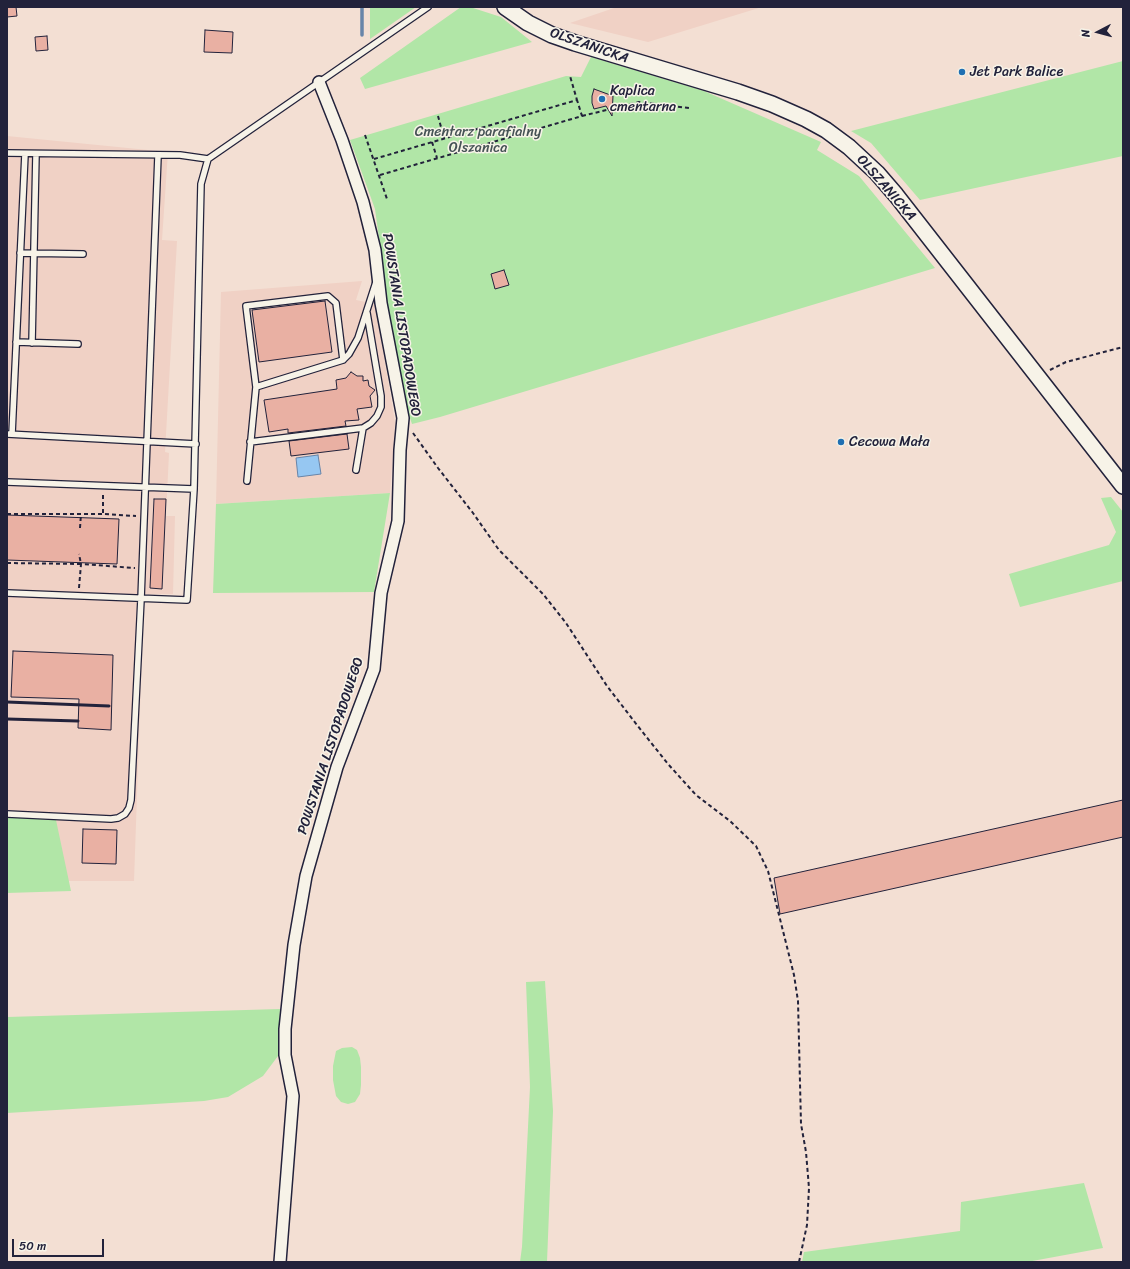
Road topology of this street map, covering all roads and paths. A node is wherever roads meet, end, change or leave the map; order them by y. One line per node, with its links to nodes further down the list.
1 (428, 7): 4 (lane)
2 (504, 8): 31 (street, OLSZANICKA)
3 (570, 76): 5 (path)
4 (318, 82): 17 (lane); 24 (street, POWSTANIA LISTOPADOWEGO)
5 (577, 100): 8 (path); 10 (path)
6 (689, 108): 8 (path)
7 (438, 116): 10 (path)
8 (582, 116): 16 (path)
9 (365, 135): 18 (path)
10 (444, 138): 11 (path)
11 (432, 142): 16 (path); 18 (path)
12 (7, 153): 13 (lane)
13 (25, 154): 14 (lane); 21 (lane)
14 (36, 154): 15 (lane); 22 (lane)
15 (158, 156): 17 (lane); 36 (lane)
16 (436, 158): 19 (path)
17 (208, 159): 38 (lane)
18 (374, 159): 19 (path)
19 (380, 175): 20 (path)
20 (387, 199)
21 (20, 253): 22 (lane); 26 (lane)
22 (34, 253): 23 (lane); 27 (lane)
23 (83, 254)
24 (378, 277): 25 (lane); 33 (street, POWSTANIA LISTOPADOWEGO)
25 (366, 311): 30 (lane); 34 (lane)
26 (16, 342): 27 (lane); 35 (lane)
27 (32, 343): 28 (lane)
28 (78, 344)
29 (1123, 347): 31 (path)
30 (343, 360): 32 (lane); 32 (lane)
31 (1038, 376): 43 (street, OLSZANICKA)
32 (256, 387): 37 (lane)
33 (403, 418): 59 (street, POWSTANIA LISTOPADOWEGO); 60 (path)
34 (363, 428): 37 (lane); 39 (lane)
35 (10, 434): 36 (lane)
36 (147, 442): 38 (lane); 44 (lane)
37 (250, 442): 40 (lane)
38 (196, 444): 45 (lane)
39 (356, 470)
40 (247, 481)
41 (7, 482): 42 (lane)
42 (104, 485): 44 (lane); 48 (path)
43 (1123, 486)
44 (145, 487): 45 (lane); 49 (lane)
45 (194, 489): 57 (lane)
46 (7, 514): 47 (path)
47 (81, 514): 48 (path); 50 (path)
48 (103, 514): 49 (path)
49 (144, 517): 54 (lane)
50 (80, 528)
51 (79, 554): 53 (path)
52 (7, 563): 53 (path)
53 (81, 564): 54 (path); 56 (path)
54 (142, 568): 57 (lane)
55 (7, 593): 56 (lane)
56 (78, 596): 57 (lane)
57 (141, 599): 58 (lane)
58 (7, 814)
59 (280, 1262)
60 (800, 1262)

